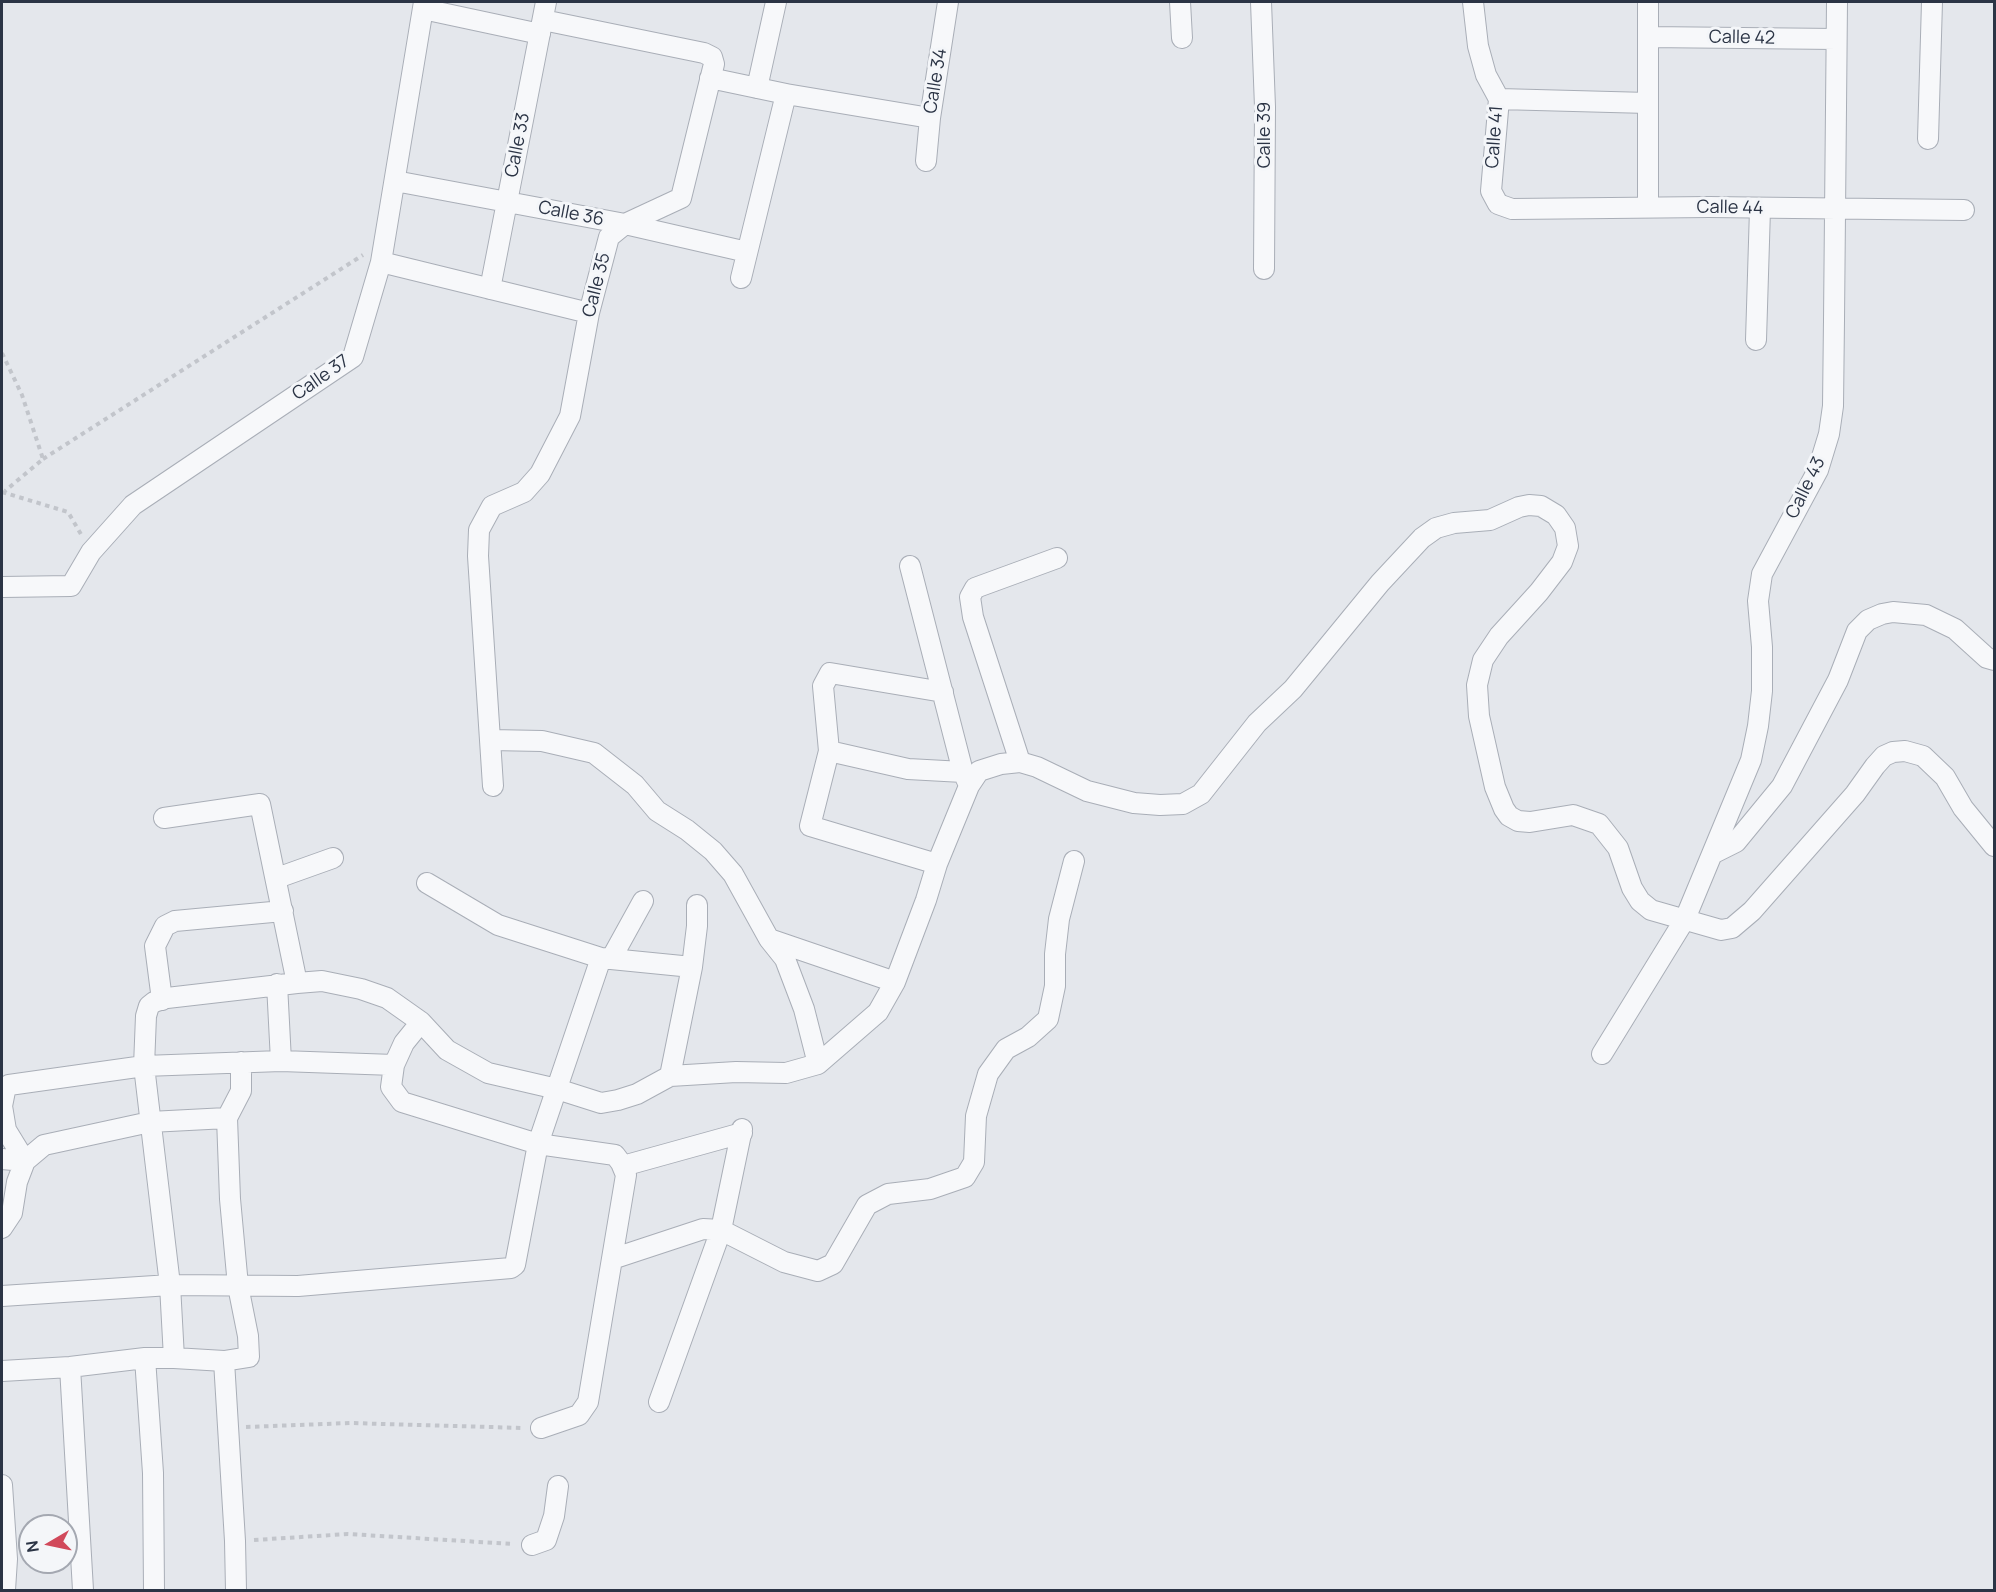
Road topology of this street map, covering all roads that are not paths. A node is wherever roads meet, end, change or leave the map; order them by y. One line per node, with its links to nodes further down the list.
1 (776, 2): 15 (street)
2 (948, 2): 19 (street, Calle 34)
3 (1180, 2): 12 (street)
4 (1261, 2): 32 (street, Calle 39)
5 (1473, 2): 17 (street, Calle 41)
6 (1648, 2): 11 (street)
7 (1837, 2): 13 (street, Calle 43)
8 (1932, 2): 20 (street)
9 (424, 5): 10 (street); 22 (street, Calle 37)
10 (543, 18): 14 (street, Calle 35); 23 (street, Calle 33)
11 (1648, 37): 13 (street, Calle 42); 18 (street)
12 (1182, 38)
13 (1836, 39): 26 (street, Calle 43)
14 (710, 78): 15 (street); 29 (street, Calle 35)
15 (757, 88): 16 (street)
16 (786, 94): 19 (street); 30 (street)
17 (1499, 99): 18 (street); 24 (street, Calle 41)
18 (1648, 103): 25 (street)
19 (930, 118): 21 (street, Calle 34)
20 (1928, 139)
21 (926, 161)
22 (395, 181): 23 (street, Calle 36); 31 (street, Calle 37)
23 (507, 202): 29 (street, Calle 36); 34 (street, Calle 33)
24 (1498, 204): 25 (street, Calle 44)
25 (1648, 207): 27 (street, Calle 44)
26 (1835, 208): 27 (street, Calle 44); 28 (street, Calle 44); 49 (street, Calle 43)
27 (1760, 209): 36 (street)
28 (1964, 210)
29 (625, 224): 30 (street, Calle 36); 35 (street, Calle 35)
30 (747, 252): 33 (street)
31 (381, 262): 34 (street); 39 (street, Calle 37)
32 (1264, 270)
33 (741, 278)
34 (490, 290): 35 (street)
35 (589, 313): 42 (street, Calle 35)
36 (1756, 340)
37 (1057, 558): 44 (street)
38 (910, 566): 41 (street)
39 (2, 587)
40 (1995, 660): 49 (street)
41 (943, 692): 43 (street); 45 (street)
42 (491, 740): 46 (street, Calle 35); 59 (street)
43 (829, 751): 45 (street); 52 (street)
44 (1020, 762): 45 (street); 58 (street)
45 (966, 779): 52 (street)
46 (493, 786)
47 (164, 818): 53 (street)
48 (1995, 846): 58 (street)
49 (1712, 854): 58 (street, Calle 43)
50 (333, 858): 53 (street)
51 (1074, 861): 82 (street)
52 (937, 864): 62 (street)
53 (277, 878): 57 (street)
54 (427, 883): 60 (street)
55 (643, 901): 60 (street)
56 (697, 905): 61 (street)
57 (284, 911): 63 (street); 65 (street)
58 (1685, 919): 67 (street, Calle 43)
59 (769, 939): 62 (street); 70 (street)
60 (606, 959): 61 (street); 74 (street)
61 (692, 967): 73 (street)
62 (895, 982): 70 (street)
63 (297, 983): 64 (street); 66 (street)
64 (277, 984): 65 (street); 68 (street)
65 (162, 1000): 72 (street)
66 (421, 1022): 71 (street); 74 (street)
67 (1602, 1054)
68 (281, 1061): 69 (street); 71 (street)
69 (241, 1062): 72 (street); 75 (street)
70 (818, 1064): 73 (street)
71 (394, 1065): 77 (street)
72 (144, 1066): 76 (street); 79 (street)
73 (670, 1076): 74 (street)
74 (557, 1089): 77 (street)
75 (227, 1118): 76 (street); 85 (street)
76 (150, 1122): 79 (street); 84 (street)
77 (538, 1144): 80 (street); 85 (street)
78 (2, 1159): 79 (street)
79 (25, 1161): 81 (street)
80 (622, 1166): 82 (street); 83 (street)
81 (2, 1228)
82 (721, 1230): 83 (street); 92 (street)
83 (612, 1258): 93 (street)
84 (170, 1285): 85 (street); 86 (street); 88 (street)
85 (238, 1286): 89 (street)
86 (2, 1296)
87 (145, 1358): 88 (street); 90 (street); 100 (street)
88 (174, 1358): 89 (street)
89 (224, 1361): 101 (street)
90 (70, 1367): 91 (street); 99 (street)
91 (2, 1371)
92 (659, 1402)
93 (541, 1428)
94 (2, 1485): 97 (street)
95 (558, 1486): 96 (street)
96 (532, 1545)
97 (4, 1559): 98 (street)
98 (5, 1590)
99 (83, 1590)
100 (154, 1590)
101 (236, 1590)

